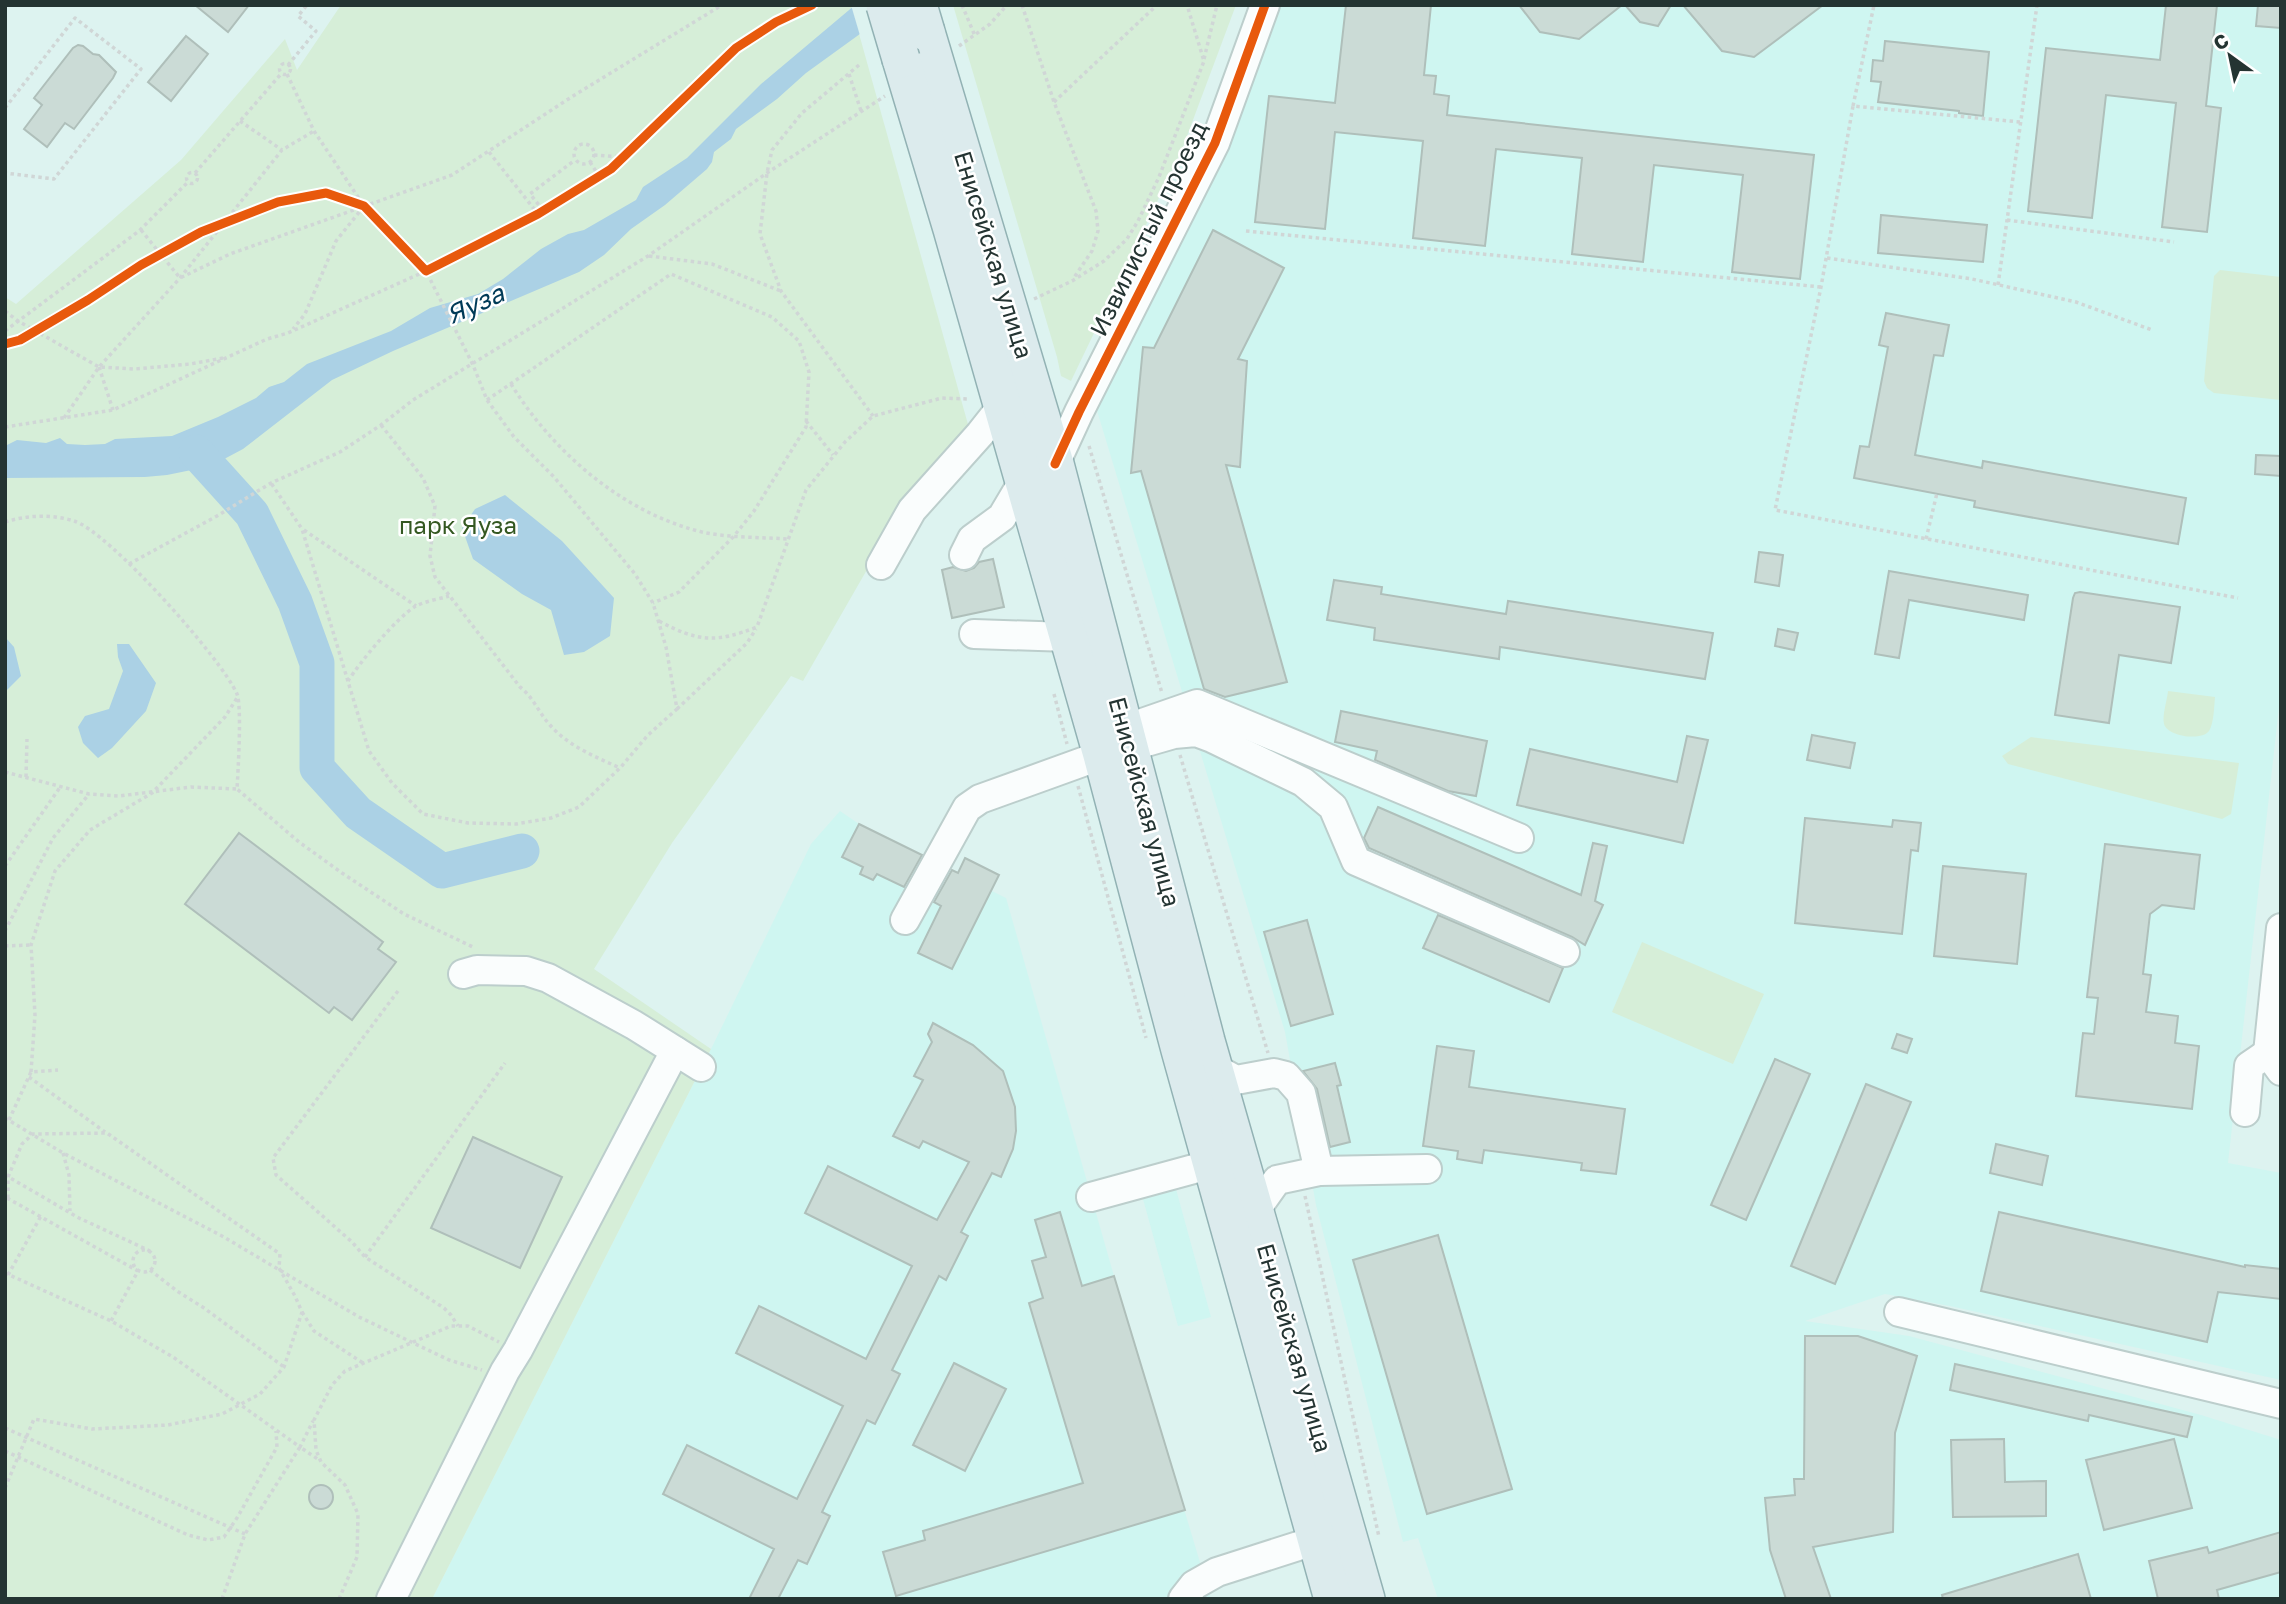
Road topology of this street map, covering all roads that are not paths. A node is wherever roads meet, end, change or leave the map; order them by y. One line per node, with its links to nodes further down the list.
1 (885, 5): 4 (main road, Енисейская улица, bridge)
2 (1265, 5): 5 (street, Извилистый проезд)
3 (922, 19): 5 (main road, Енисейская улица)
4 (986, 402): 5 (main road, Енисейская улица); 7 (street)
5 (1040, 472): 6 (street, Извилистый проезд); 9 (main road, Енисейская улица); 11 (main road, Енисейская улица)
6 (964, 555)
7 (881, 565)
8 (974, 634): 9 (street)
9 (1069, 637): 11 (main road, Енисейская улица)
10 (1171, 724): 11 (street); 12 (street); 15 (street)
11 (1119, 744): 13 (street); 20 (main road, Енисейская улица); 22 (main road, Енисейская улица)
12 (1519, 838)
13 (905, 920)
14 (2281, 928): 18 (street)
15 (1565, 952)
16 (463, 974): 17 (street)
17 (675, 1051): 19 (street); 30 (street)
18 (2274, 1062): 21 (street)
19 (701, 1067)
20 (1214, 1068): 24 (street); 26 (main road, Енисейская улица)
21 (2245, 1112)
22 (1212, 1164): 25 (street); 29 (main road, Енисейская улица)
23 (1427, 1169): 24 (street)
24 (1309, 1173): 26 (street)
25 (1091, 1196)
26 (1255, 1211): 33 (main road, Енисейская улица)
27 (1899, 1312): 28 (street)
28 (2281, 1404)
29 (1317, 1541): 31 (street); 32 (main road, Енисейская улица)
30 (390, 1599)
31 (1183, 1599)
32 (1333, 1599)
33 (1366, 1599)

